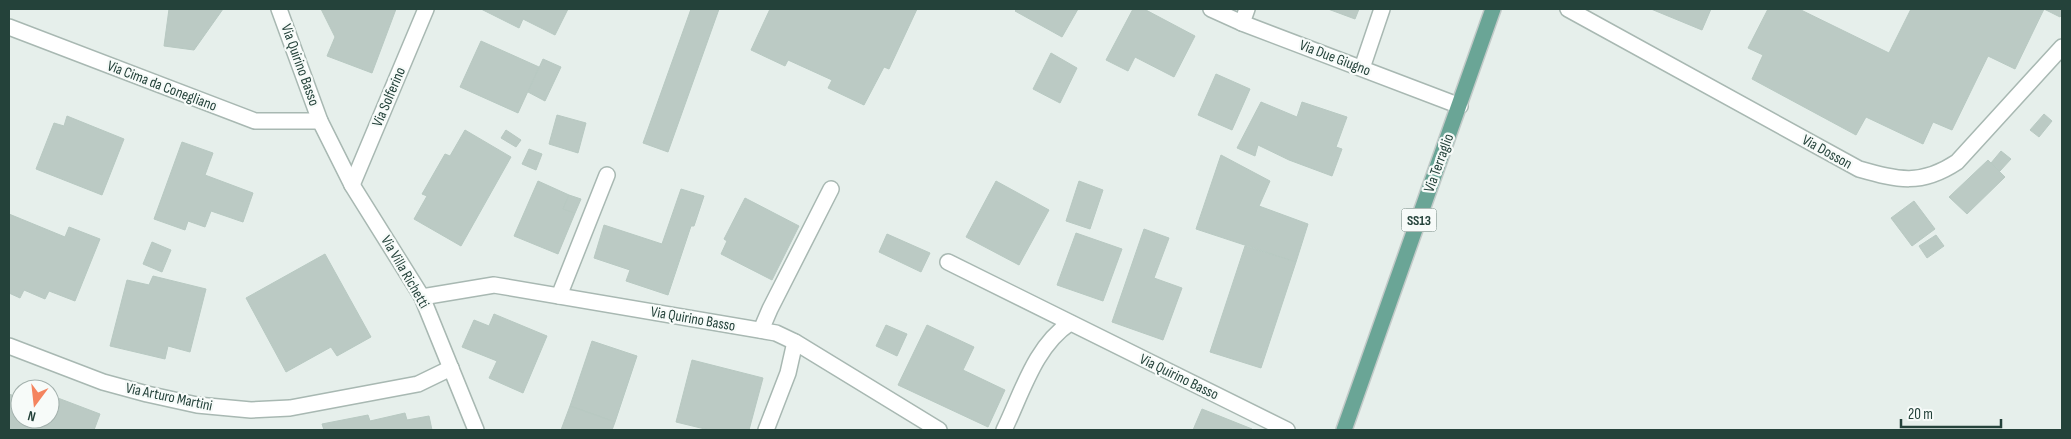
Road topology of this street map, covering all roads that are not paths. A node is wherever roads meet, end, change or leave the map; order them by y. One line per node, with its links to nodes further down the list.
1 (279, 9): 12 (street, Via Quirino Basso)
2 (426, 9): 14 (street, Via Solferino)
3 (1211, 9): 7 (street, Via Due Giugno)
4 (1382, 9): 10 (street)
5 (1493, 9): 11 (main road, Via Terraglio / SS13)
6 (1568, 9): 9 (street, Via Dosson)
7 (1244, 16): 10 (street, Via Due Giugno)
8 (9, 27): 12 (street, Via Cima da Conegliano)
9 (2062, 47)
10 (1362, 68): 11 (street, Via Due Giugno)
11 (1460, 106): 29 (main road, Via Terraglio / SS13)
12 (320, 121): 14 (street, Via Villa Richetti)
13 (607, 175): 18 (street)
14 (352, 185): 17 (street, Via Villa Richetti)
15 (831, 189): 20 (street)
16 (948, 262): 19 (street, Via Quirino Basso)
17 (422, 296): 18 (street, Via Quirino Basso); 23 (street, Via Villa Richetti)
18 (559, 296): 20 (street, Via Quirino Basso)
19 (1070, 323): 27 (street); 28 (street, Via Quirino Basso)
20 (761, 330): 21 (street, Via Quirino Basso)
21 (795, 342): 25 (street); 26 (street, Via Quirino Basso)
22 (9, 346): 23 (street, Via Arturo Martini)
23 (451, 368): 24 (street, Via Villa Richetti)
24 (476, 430)
25 (766, 430)
26 (939, 430)
27 (1004, 430)
28 (1287, 430)
29 (1344, 430)

